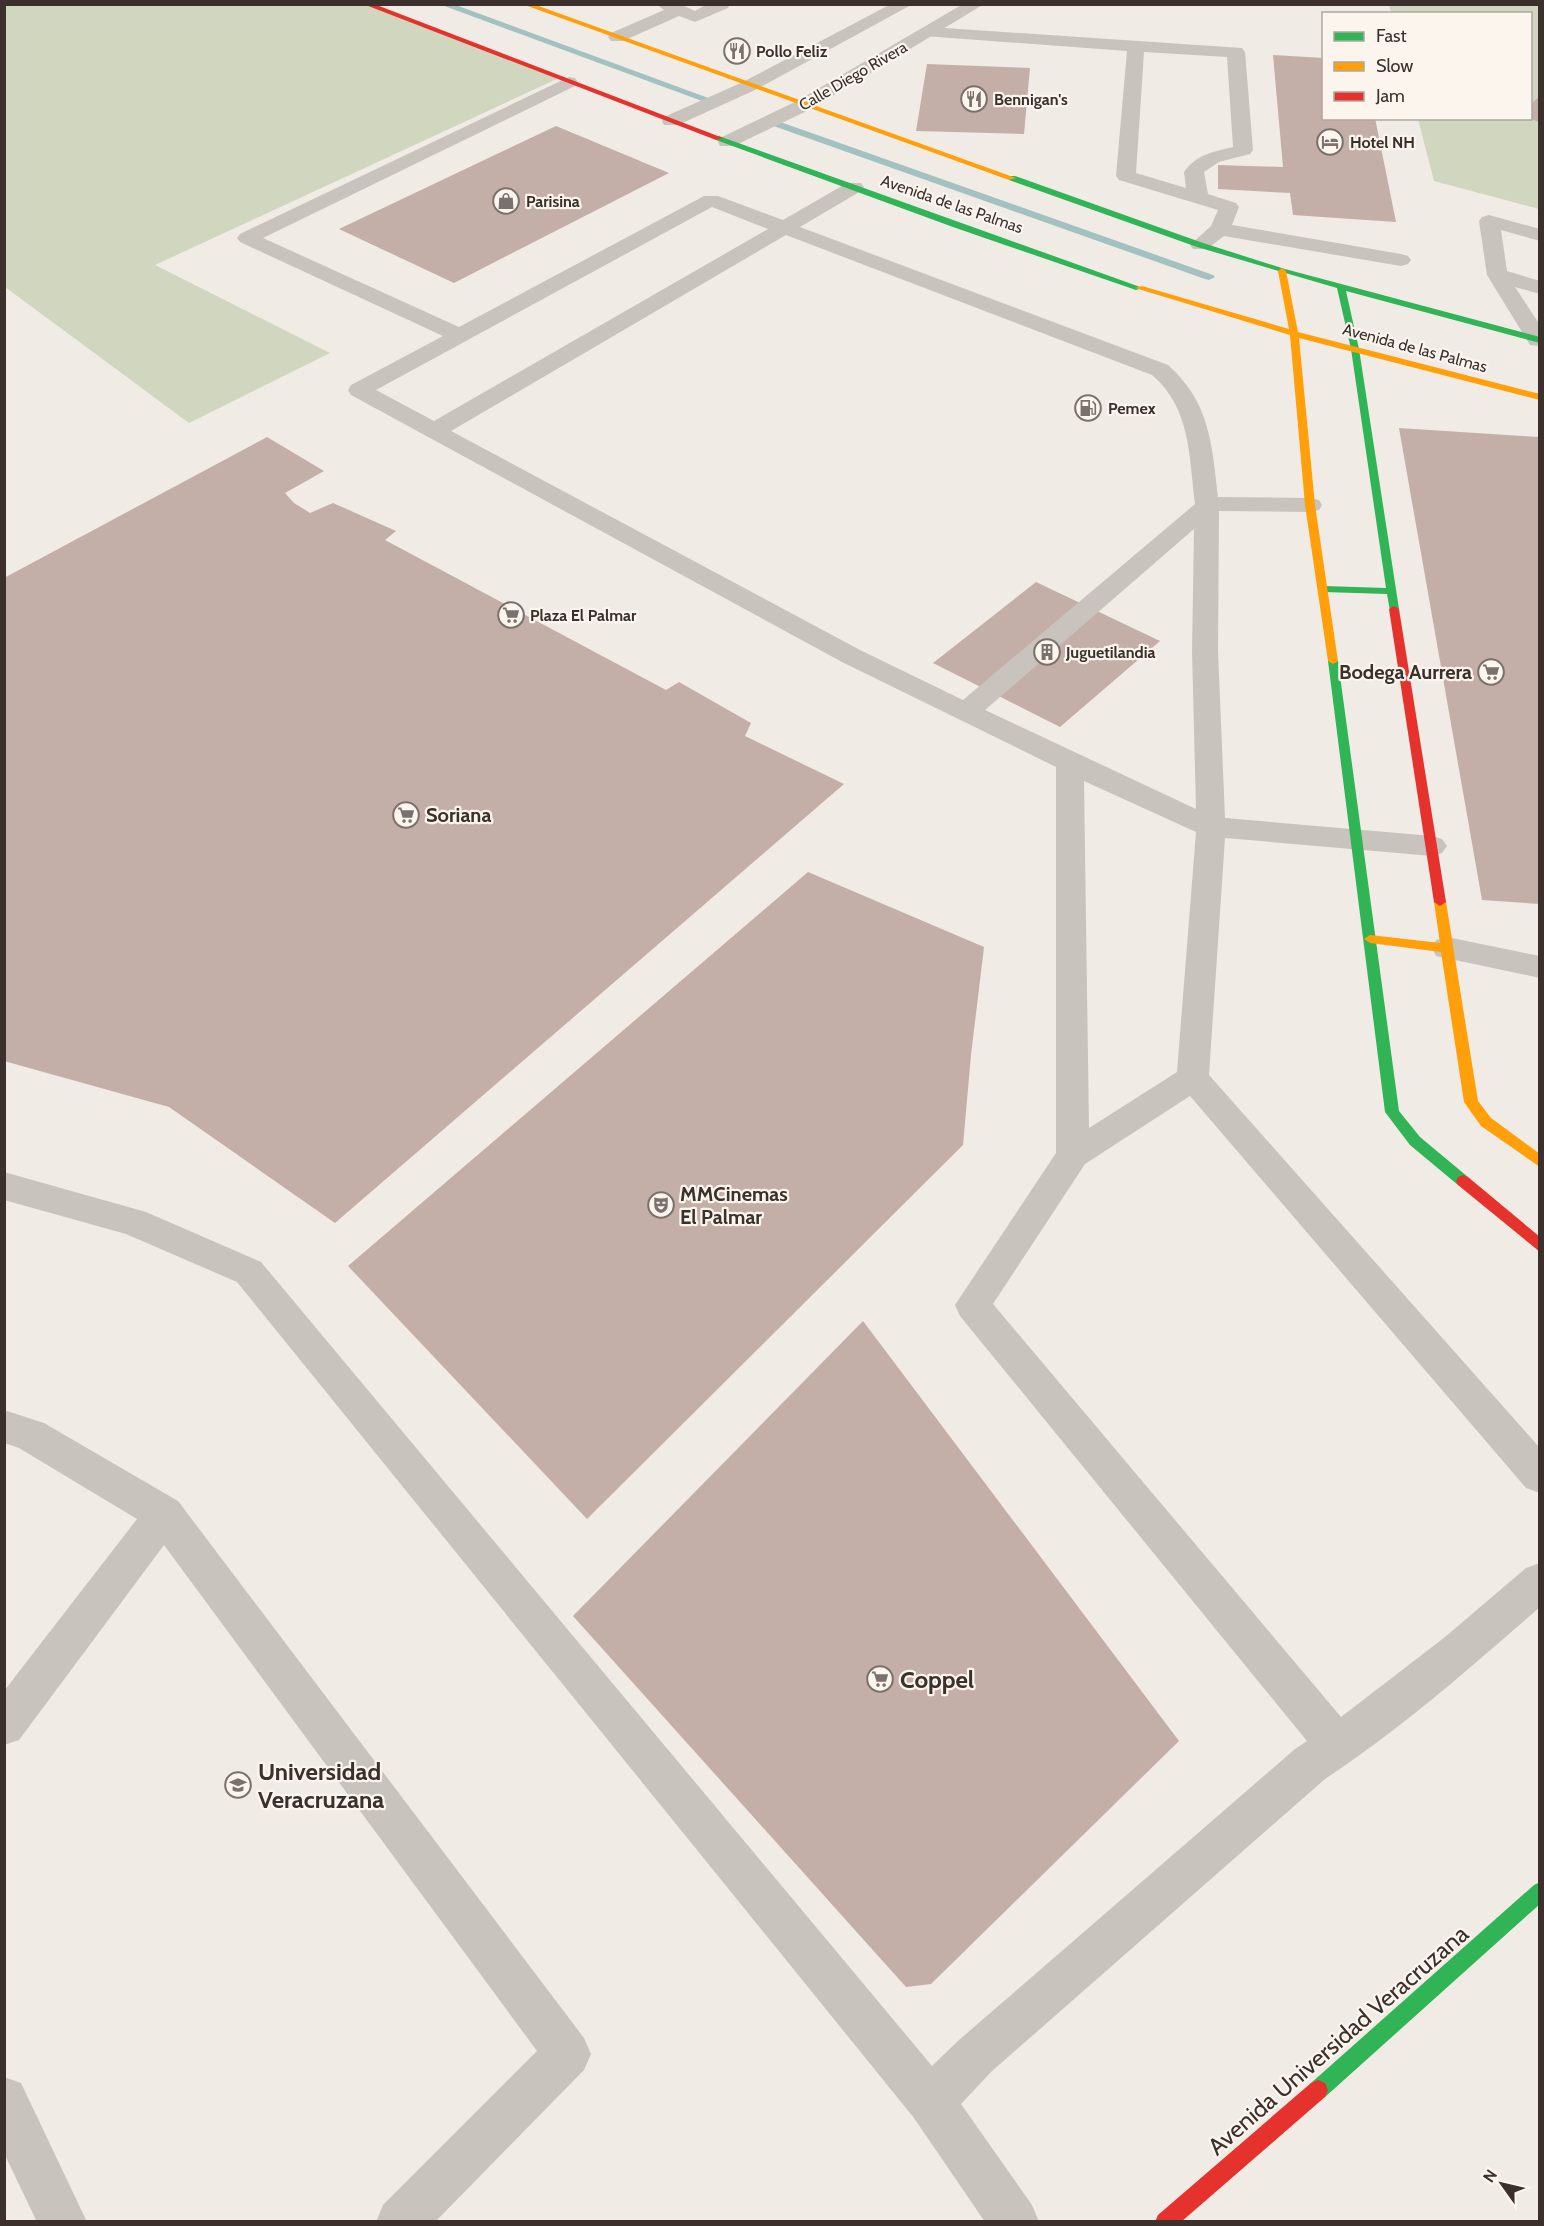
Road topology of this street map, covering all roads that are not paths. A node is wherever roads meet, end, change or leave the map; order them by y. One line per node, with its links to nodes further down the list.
1 (366, 4): 10 (main road, Avenida de las Palmas)
2 (525, 4): 8 (main road)
3 (722, 4): 6 (street)
4 (905, 4): 11 (street, Calle Diego Rivera)
5 (976, 4): 7 (street, Calle Diego Rivera)
6 (671, 7): 8 (street)
7 (930, 32): 9 (street); 12 (street, Calle Diego Rivera)
8 (618, 37): 11 (main road)
9 (1136, 46): 16 (street); 16 (street)
10 (569, 82): 13 (main road, Avenida de las Palmas); 27 (street)
11 (749, 86): 12 (main road); 13 (street, Calle Diego Rivera)
12 (806, 104): 14 (street, Calle Diego Rivera); 20 (main road)
13 (671, 121): 14 (main road, Avenida de las Palmas)
14 (727, 142): 15 (main road, Avenida de las Palmas)
15 (854, 187): 17 (street); 26 (main road, Avenida de las Palmas)
16 (1199, 198): 18 (street)
17 (784, 228): 27 (street); 31 (street); 33 (street)
18 (1220, 229): 20 (street); 21 (street)
19 (1539, 235): 23 (street)
20 (1200, 245): 22 (main road)
21 (1401, 260)
22 (1282, 271): 24 (main road); 26 (main road)
23 (1497, 275): 25 (street); 28 (street)
24 (1341, 286): 28 (main road); 29 (main road)
25 (1539, 288)
26 (1294, 334): 29 (main road, Avenida de las Palmas); 32 (main road)
27 (459, 335): 31 (street)
28 (1538, 340)
29 (1356, 349): 30 (main road, Avenida de las Palmas); 35 (main road)
30 (1539, 398)
31 (434, 431): 36 (street)
32 (1310, 505): 33 (street); 34 (main road)
33 (1207, 506): 36 (street); 38 (street)
34 (1324, 589): 35 (main road); 39 (main road)
35 (1391, 591): 40 (main road)
36 (966, 712): 37 (street)
37 (1070, 763): 38 (street); 45 (street)
38 (1211, 827): 39 (street); 44 (street)
39 (1358, 840): 40 (street); 41 (main road)
40 (1432, 846): 42 (main road)
41 (1370, 939): 42 (main road); 48 (main road)
42 (1447, 948): 43 (street); 46 (main road)
43 (1539, 967)
44 (1193, 1078): 45 (street); 50 (street)
45 (1073, 1155): 54 (street)
46 (1539, 1162)
47 (4, 1186): 57 (street)
48 (1539, 1246)
49 (4, 1426): 51 (street)
50 (1539, 1476)
51 (164, 1514): 53 (street); 59 (street)
52 (1539, 1581): 54 (street)
53 (4, 1725)
54 (1338, 1746): 57 (street)
55 (1539, 1891): 61 (main road, Avenida Universidad Veracruzana)
56 (4, 2100): 58 (street)
57 (931, 2102): 60 (street)
58 (63, 2222)
59 (400, 2222)
60 (1015, 2222)
61 (1165, 2222)

